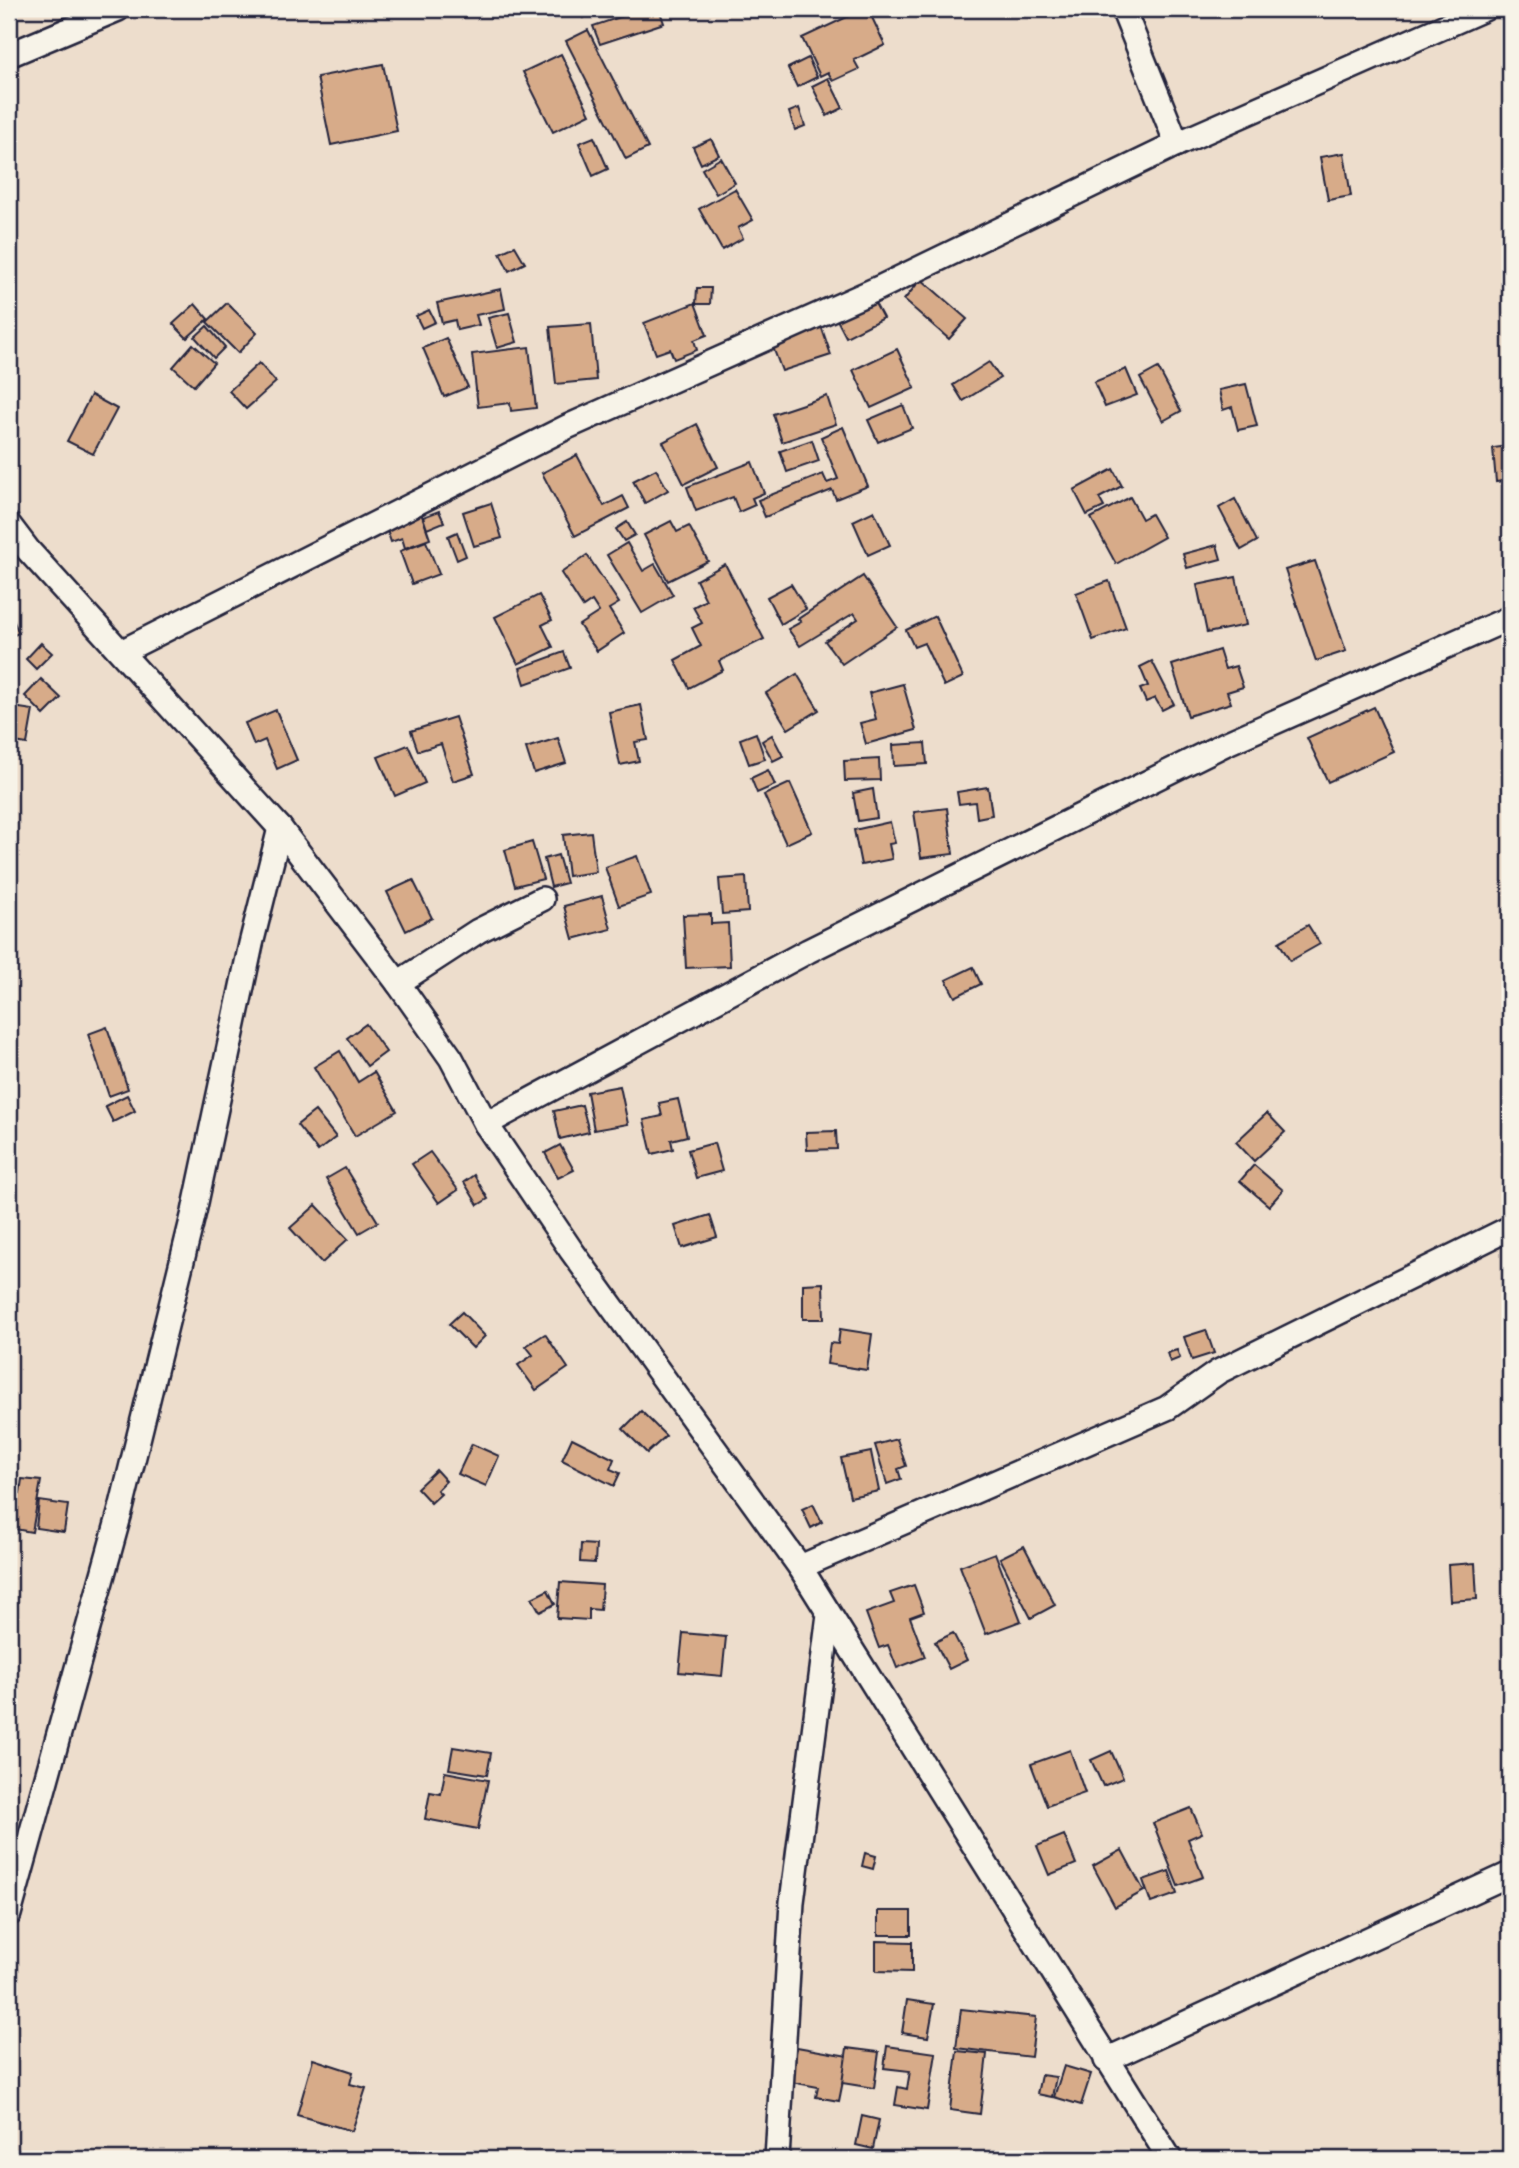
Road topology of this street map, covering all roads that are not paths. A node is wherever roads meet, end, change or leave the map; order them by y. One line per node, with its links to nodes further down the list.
1 (118, 9): 4 (street)
2 (1123, 9): 5 (street)
3 (1484, 9): 5 (street)
4 (9, 55)
5 (1177, 144): 8 (street)
6 (9, 524): 8 (street)
7 (1510, 618): 12 (street)
8 (123, 651): 9 (street)
9 (280, 828): 11 (street); 17 (street)
10 (542, 899): 11 (street)
11 (398, 983): 12 (street)
12 (486, 1124): 14 (street)
13 (1510, 1228): 14 (street)
14 (800, 1567): 15 (street)
15 (829, 1615): 18 (street); 19 (street)
16 (1510, 1874): 18 (street)
17 (9, 1914)
18 (1106, 2060): 20 (street)
19 (777, 2159)
20 (1170, 2159)

